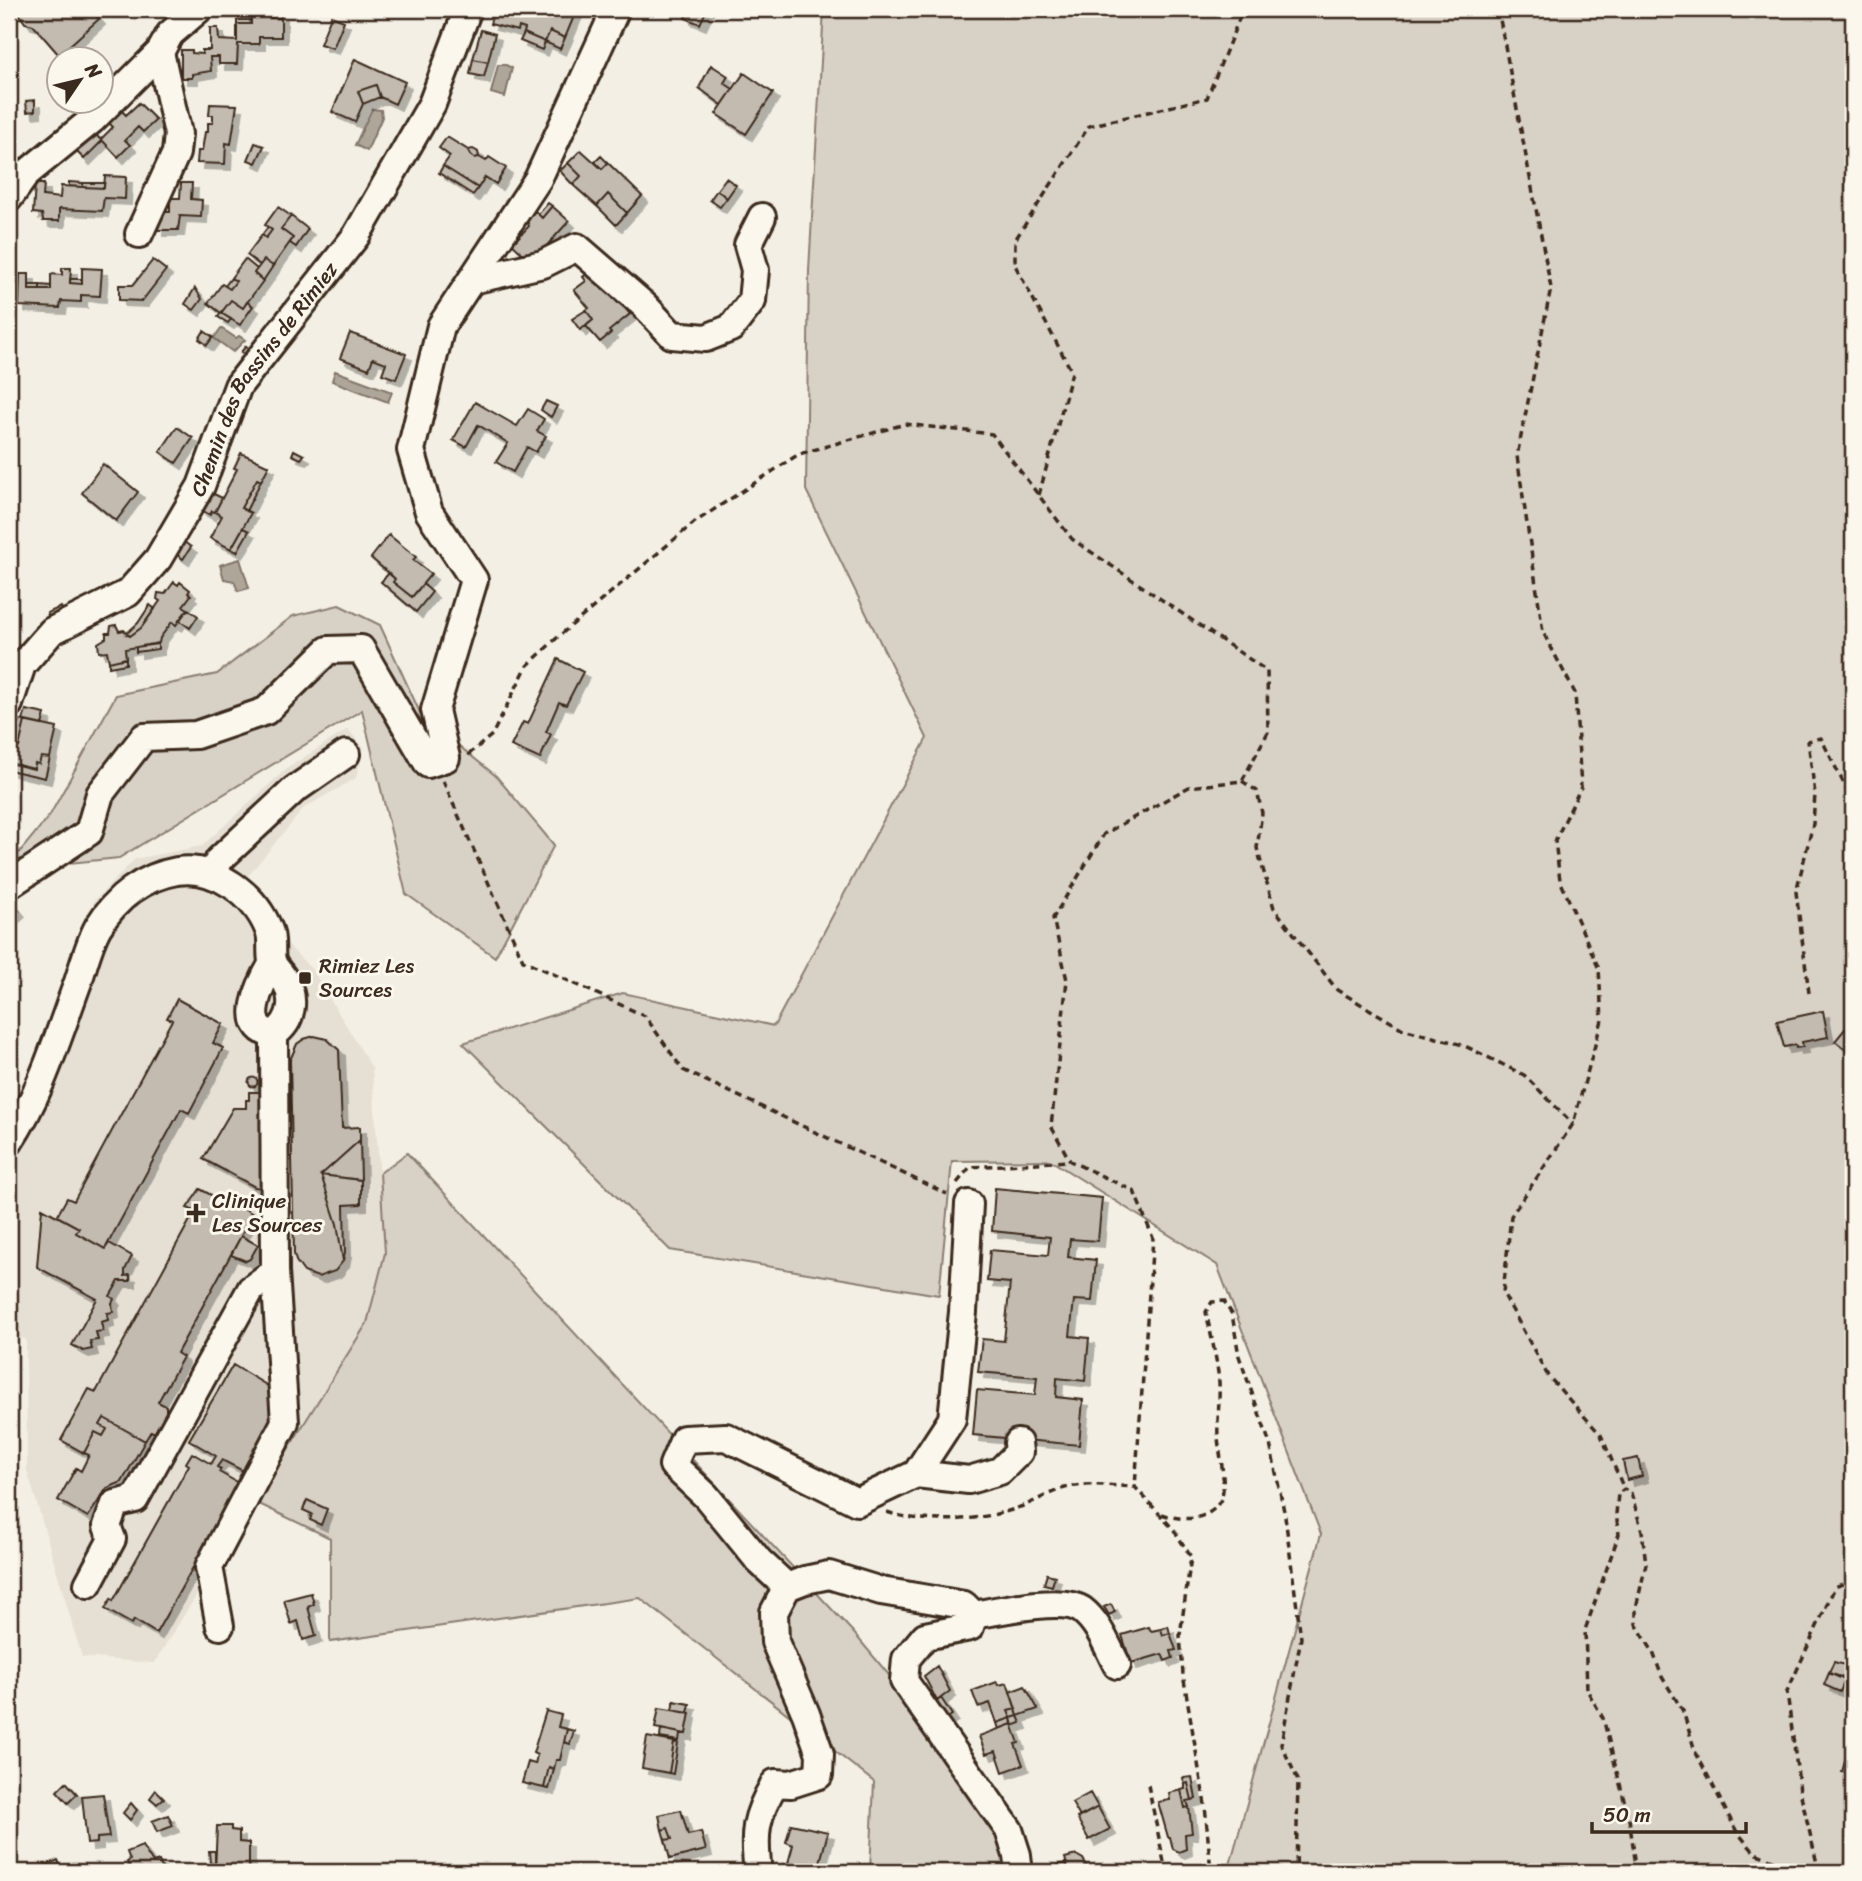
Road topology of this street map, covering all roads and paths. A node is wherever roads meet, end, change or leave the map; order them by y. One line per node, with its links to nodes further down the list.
1 (199, 9): 6 (street)
2 (468, 9): 12 (street, Chemin des Bassins de Rimiez)
3 (616, 9): 10 (street)
4 (1243, 9): 11 (path)
5 (1499, 9): 20 (path)
6 (160, 52): 7 (street); 9 (street)
7 (9, 198)
8 (762, 217): 10 (street)
9 (139, 234)
10 (472, 280): 14 (street)
11 (1039, 495): 14 (path); 15 (path)
12 (9, 704)
13 (346, 754): 17 (street)
14 (437, 761): 18 (street); 22 (path)
15 (1242, 781): 20 (path); 22 (path)
16 (1853, 802): 19 (path)
17 (212, 874): 21 (street); 24 (street)
18 (9, 885)
19 (1809, 993)
20 (1573, 1124): 28 (path)
21 (9, 1142)
22 (1070, 1161): 27 (path)
23 (969, 1204): 26 (street)
24 (275, 1271): 32 (street); 35 (street)
25 (1018, 1443): 26 (street)
26 (916, 1474): 29 (street)
27 (1135, 1487): 29 (path); 30 (path)
28 (1623, 1489): 43 (path); 44 (path)
29 (857, 1502): 33 (street)
30 (1162, 1514): 41 (path); 42 (path)
31 (1853, 1580): 45 (path)
32 (88, 1584)
33 (787, 1587): 34 (street); 38 (street)
34 (974, 1615): 36 (street); 39 (street)
35 (220, 1626)
36 (1117, 1665)
37 (1148, 1785): 40 (path)
38 (758, 1872)
39 (1019, 1872)
40 (1166, 1872)
41 (1211, 1872)
42 (1296, 1872)
43 (1637, 1872)
44 (1803, 1872)
45 (1819, 1872)

